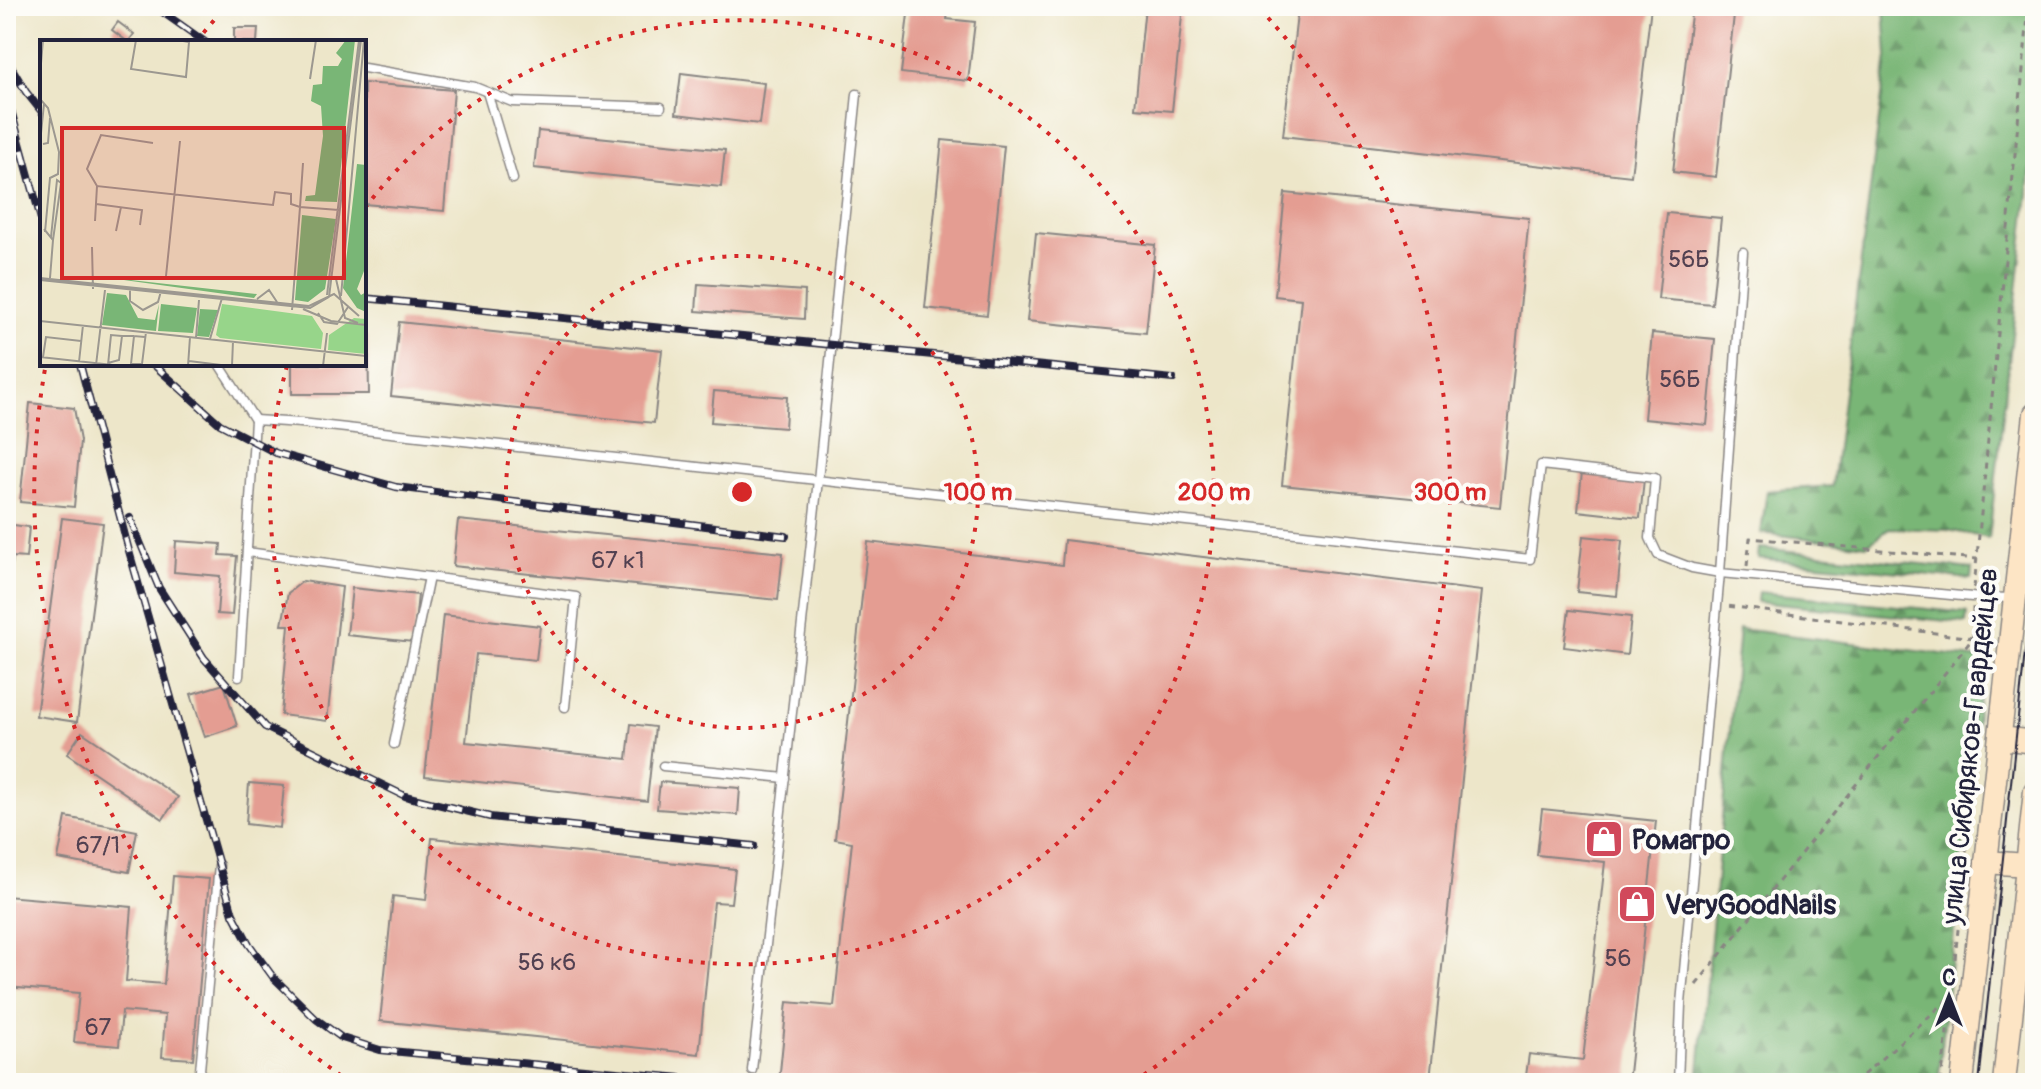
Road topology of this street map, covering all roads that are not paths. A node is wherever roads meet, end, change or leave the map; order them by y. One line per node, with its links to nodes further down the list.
1 (366, 68): 2 (lane)
2 (487, 92): 4 (lane); 5 (lane)
3 (857, 94): 10 (lane)
4 (661, 107)
5 (513, 179)
6 (1743, 252): 12 (lane)
7 (220, 366): 9 (lane)
8 (2035, 414): 14 (main road, улица Сибиряков-Гвардейцев)
9 (255, 420): 10 (lane); 11 (lane)
10 (818, 480): 12 (lane); 21 (lane)
11 (247, 552): 13 (lane); 15 (lane)
12 (1720, 573): 14 (lane); 28 (lane)
13 (429, 577): 16 (lane); 19 (lane)
14 (2025, 599): 17 (main road, улица Сибиряков-Гвардейцев)
15 (239, 676)
16 (565, 707)
17 (2000, 738): 18 (main road); 23 (main road, улица Сибиряков-Гвардейцев)
18 (2035, 742)
19 (394, 744)
20 (663, 766): 21 (lane)
21 (785, 778): 26 (lane)
22 (2035, 791): 25 (main road)
23 (1986, 862): 25 (main road); 29 (main road, улица Сибиряков-Гвардейцев)
24 (219, 865): 27 (lane)
25 (2031, 866): 30 (main road)
26 (752, 1070)
27 (206, 1083)
28 (1678, 1083)
29 (1962, 1083)
30 (2004, 1083)

